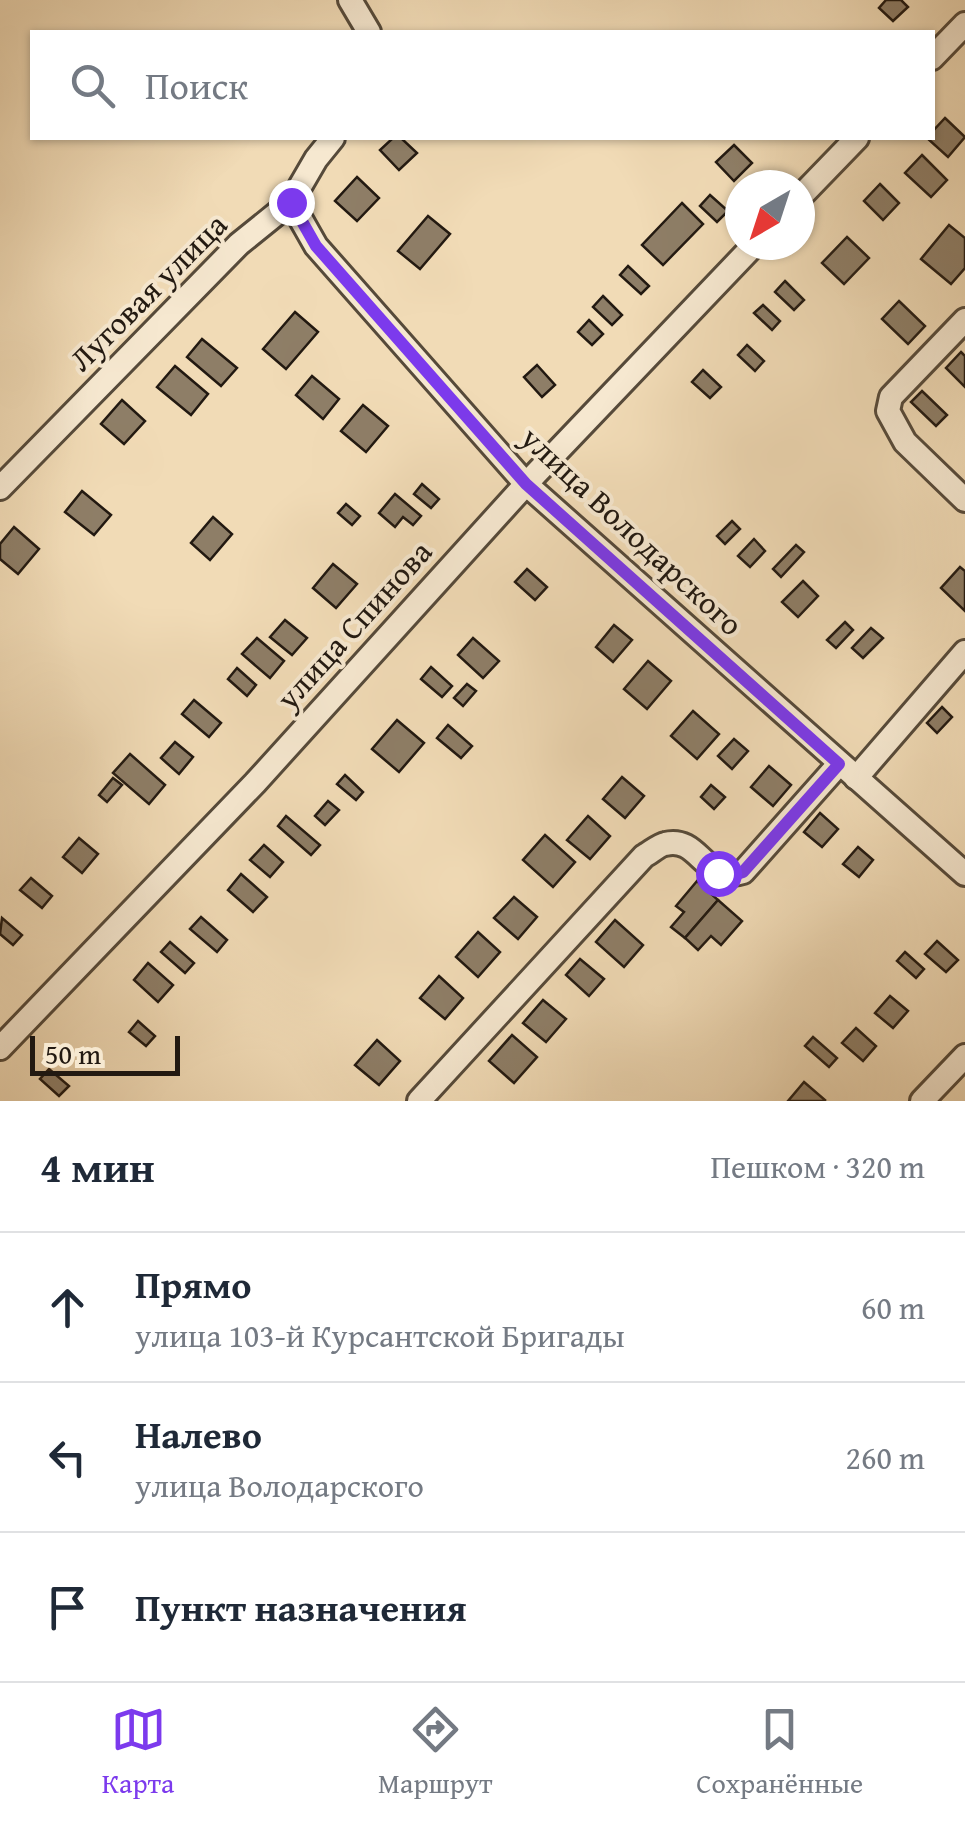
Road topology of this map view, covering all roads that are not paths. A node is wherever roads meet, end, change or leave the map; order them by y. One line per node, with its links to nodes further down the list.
1 (350, 0): 3 (street)
2 (965, 24): 4 (street)
3 (367, 30)
4 (935, 55)
5 (332, 140): 8 (street, Луговая улица)
6 (855, 140): 7 (street)
7 (815, 181)
8 (291, 202): 11 (street, улица Володарского); 12 (street, Луговая улица)
9 (740, 260): 11 (street, улица Спинова)
10 (965, 320): 13 (street)
11 (526, 484): 15 (street, улица Володарского); 17 (street, улица Спинова)
12 (0, 488)
13 (965, 500)
14 (965, 652): 15 (street)
15 (848, 771): 16 (street, улица Володарского); 19 (street)
16 (965, 874)
17 (0, 1048)
18 (965, 1056): 20 (street)
19 (419, 1101)
20 (922, 1101)

